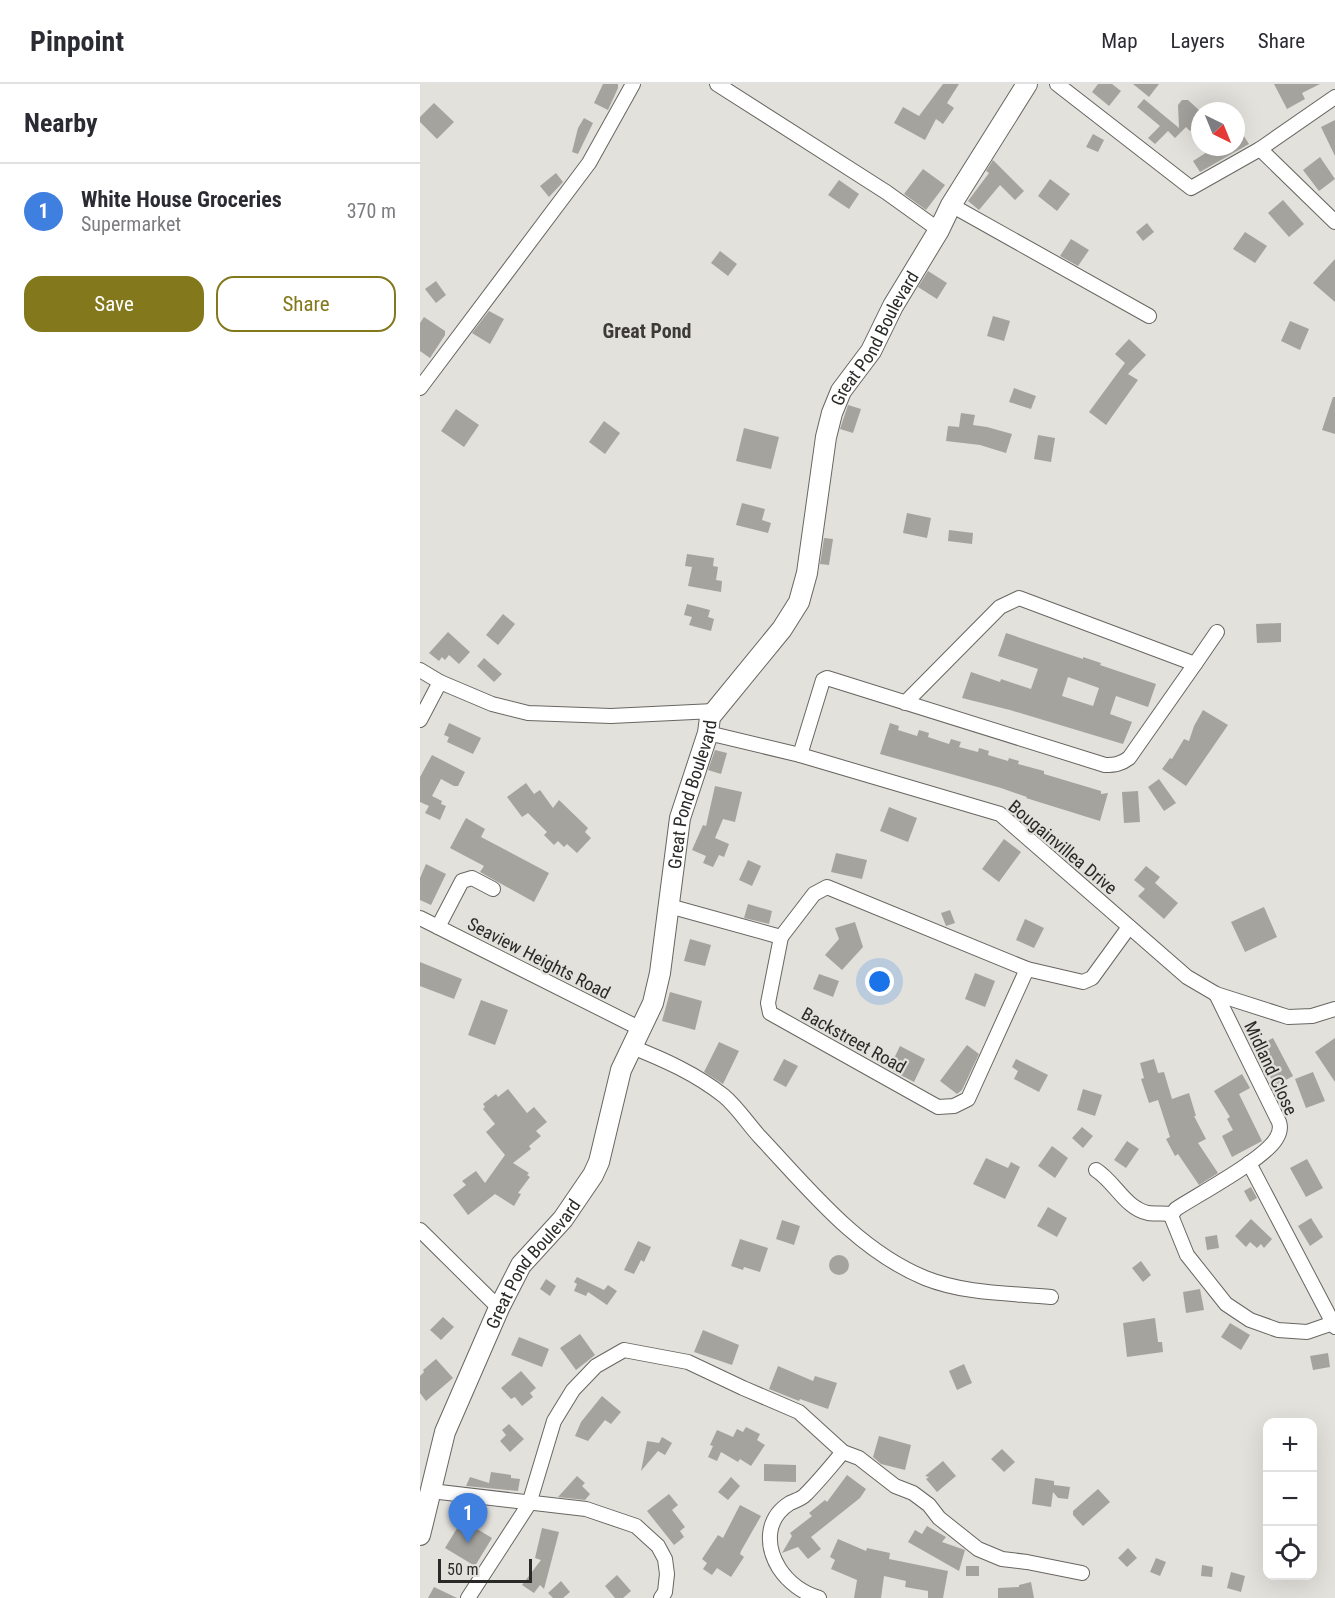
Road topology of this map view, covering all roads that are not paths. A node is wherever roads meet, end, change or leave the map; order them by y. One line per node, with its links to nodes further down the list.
1 (633, 84): 11 (street)
2 (717, 84): 9 (street)
3 (1027, 84): 7 (street, Great Pond Boulevard)
4 (1057, 84): 6 (street)
5 (1335, 97): 6 (street)
6 (1260, 149): 8 (street)
7 (951, 205): 9 (street, Great Pond Boulevard); 10 (street)
8 (1335, 222)
9 (939, 230): 17 (street, Great Pond Boulevard)
10 (1149, 316)
11 (420, 388)
12 (1217, 632): 13 (street)
13 (1195, 664): 16 (street); 16 (street)
14 (420, 670): 15 (street)
15 (440, 682): 17 (street); 18 (street)
16 (905, 703): 20 (street)
17 (714, 711): 19 (street, Great Pond Boulevard)
18 (420, 720)
19 (708, 733): 20 (street, Bougainvillea Drive); 22 (street, Great Pond Boulevard)
20 (800, 755): 25 (street, Bougainvillea Drive)
21 (493, 889): 24 (street)
22 (669, 906): 26 (street); 30 (street, Great Pond Boulevard)
23 (420, 918): 24 (street, Seaview Heights Road)
24 (438, 927): 30 (street, Seaview Heights Road)
25 (1129, 927): 27 (street); 28 (street, Bougainvillea Drive)
26 (781, 938): 27 (street); 27 (street, Backstreet Road)
27 (1027, 969)
28 (1216, 994): 29 (street, Bougainvillea Drive); 32 (street, Midland Close)
29 (1335, 1009)
30 (641, 1029): 31 (street, Great Pond Boulevard)
31 (632, 1047): 36 (street); 37 (street, Great Pond Boulevard)
32 (1249, 1163): 34 (street, Midland Close); 38 (street)
33 (1096, 1170): 34 (street)
34 (1172, 1214): 38 (street)
35 (420, 1230): 37 (street)
36 (1051, 1297)
37 (499, 1308): 40 (street, Great Pond Boulevard)
38 (1334, 1325)
39 (843, 1452): 41 (street); 43 (street); 46 (street)
40 (431, 1491): 41 (street); 42 (street, Great Pond Boulevard)
41 (530, 1503): 44 (street); 45 (street)
42 (420, 1535)
43 (1082, 1573)
44 (468, 1598)
45 (661, 1598)
46 (819, 1598)

